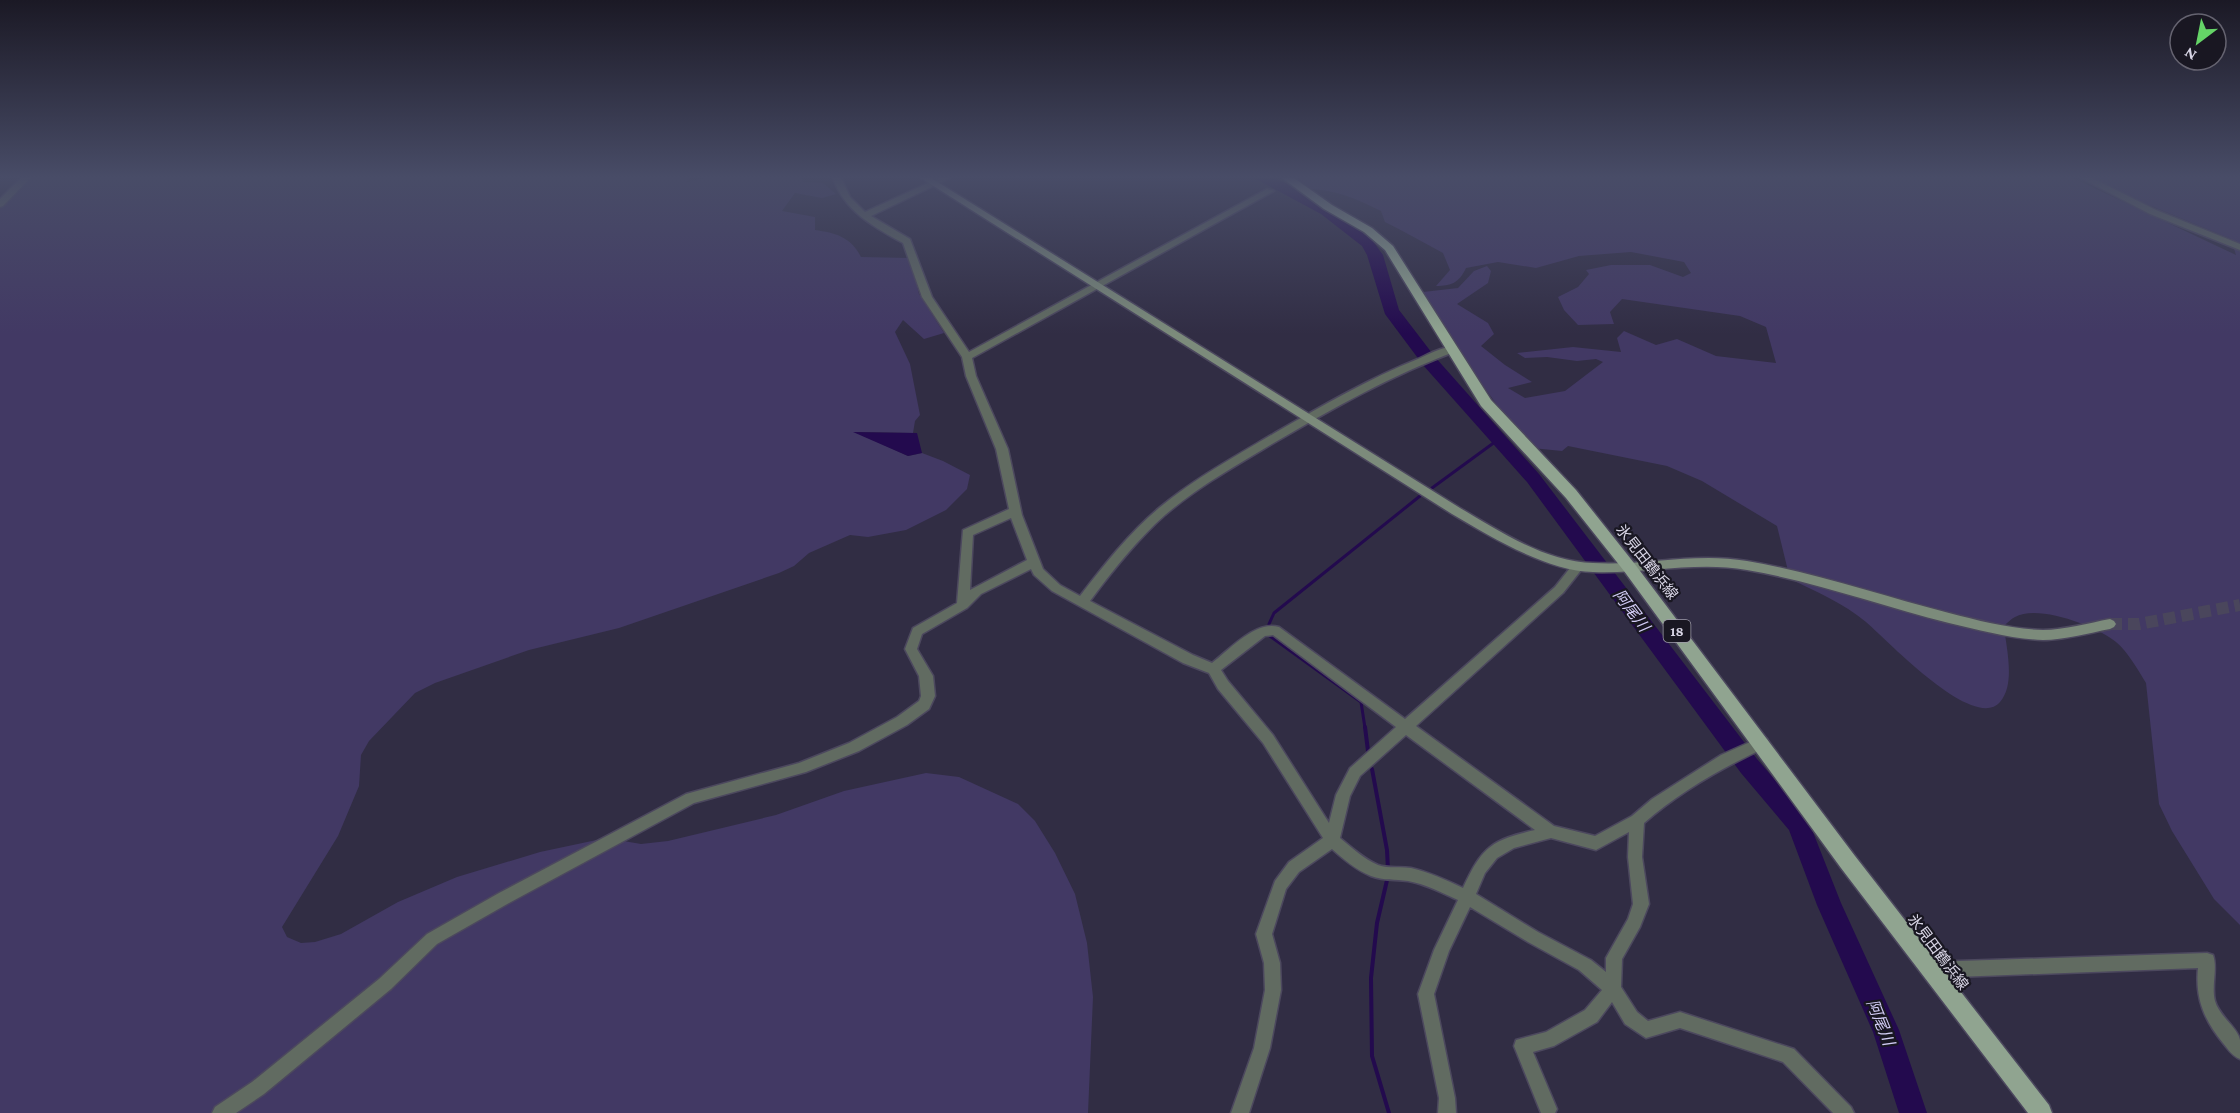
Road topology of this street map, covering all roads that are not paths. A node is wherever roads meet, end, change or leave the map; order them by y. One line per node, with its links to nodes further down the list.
1 (886, 230): 9 (street)
2 (1006, 230): 7 (street)
3 (1199, 230): 7 (street)
4 (1368, 230): 8 (main road, 氷見田鶴浜線 / 18)
5 (2196, 230): 6 (street)
6 (2240, 248)
7 (1096, 286): 9 (street); 10 (street)
8 (1447, 351): 10 (street); 14 (main road, 氷見田鶴浜線 / 18)
9 (967, 357): 11 (street)
10 (1307, 418): 13 (street); 15 (street)
11 (1015, 511): 12 (street); 16 (street)
12 (1034, 562): 15 (street); 16 (street)
13 (1578, 566): 14 (street); 19 (street)
14 (1622, 567): 17 (street); 20 (main road, 氷見田鶴浜線 / 18)
15 (1082, 602): 18 (street)
16 (963, 605): 29 (street)
17 (2110, 624)
18 (1214, 669): 19 (street); 23 (street)
19 (1407, 728): 22 (street); 23 (street)
20 (1757, 746): 21 (street); 25 (main road, 氷見田鶴浜線 / 18)
21 (1637, 820): 22 (street); 26 (street)
22 (1551, 832): 24 (street)
23 (1332, 840): 24 (street); 30 (street)
24 (1467, 897): 26 (street); 31 (street)
25 (1929, 970): 27 (street); 33 (main road, 氷見田鶴浜線 / 18)
26 (1613, 989): 28 (street); 32 (street)
27 (2240, 1051)
28 (1548, 1109)
29 (221, 1113)
30 (1240, 1113)
31 (1447, 1113)
32 (1845, 1113)
33 (2041, 1113)

